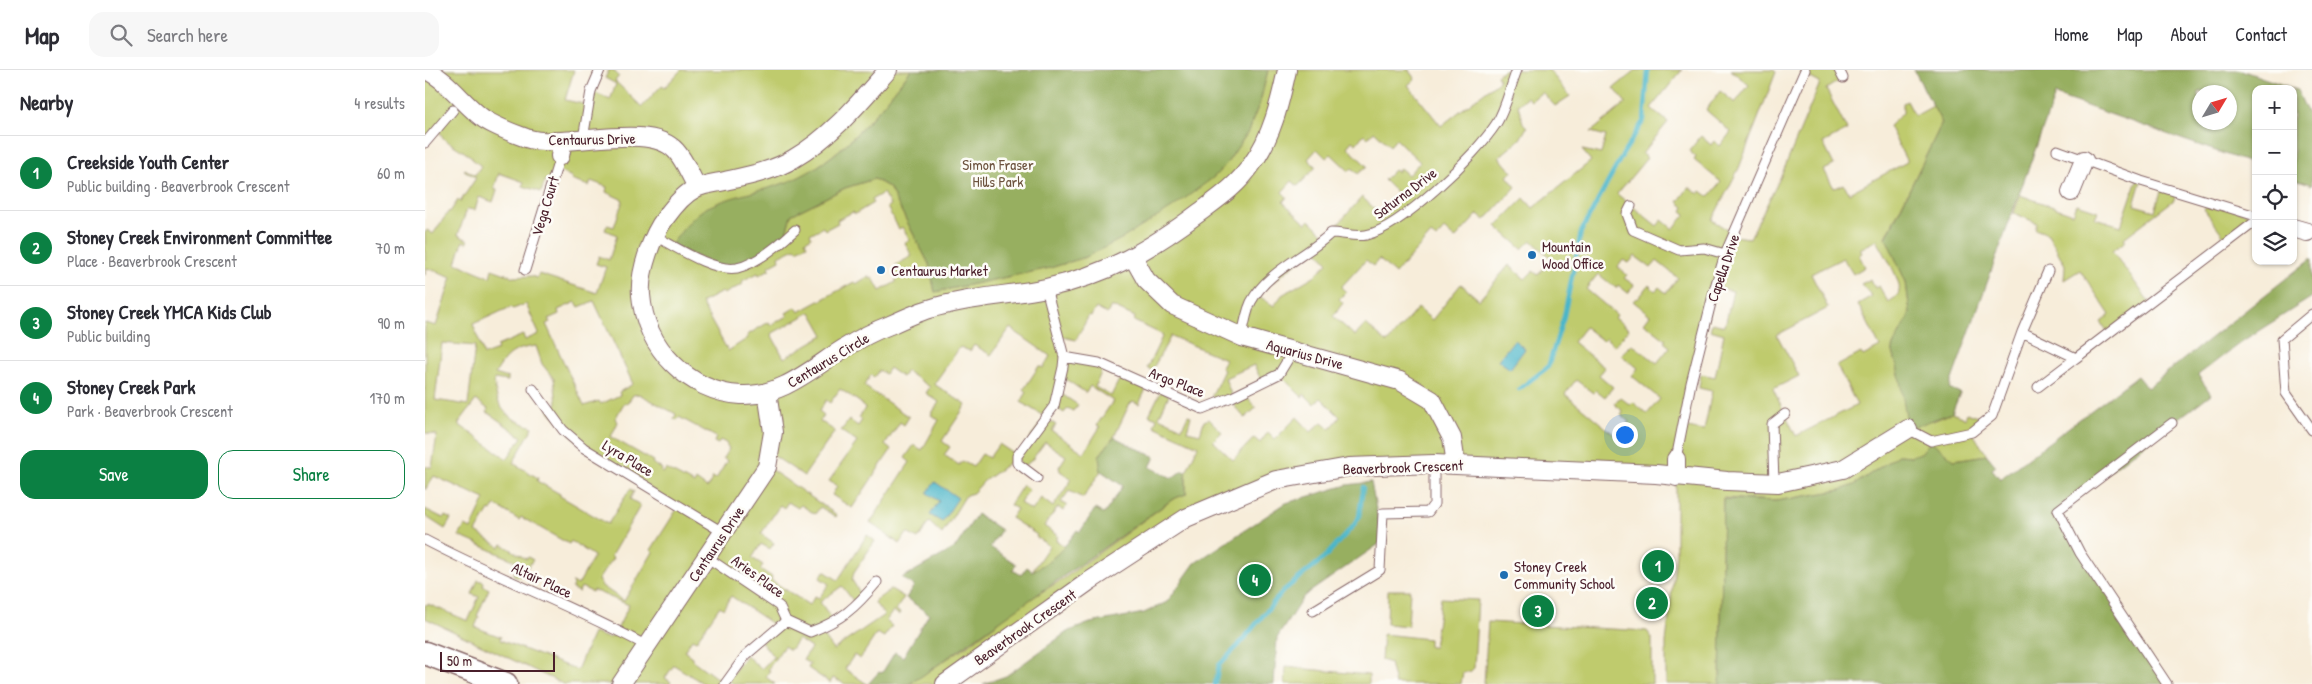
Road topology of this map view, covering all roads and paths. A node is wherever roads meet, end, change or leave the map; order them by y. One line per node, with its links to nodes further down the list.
1 (600, 70): 8 (lane)
2 (888, 70): 13 (street, Centaurus Circle)
3 (1287, 70): 21 (street, Centaurus Circle)
4 (1517, 70): 27 (lane, Saturna Drive)
5 (1805, 70): 20 (lane, Capella Drive)
6 (429, 71): 7 (street, Centaurus Drive)
7 (458, 104): 9 (lane); 10 (street, Centaurus Drive)
8 (583, 140): 10 (street, Centaurus Drive); 13 (street, Centaurus Drive)
9 (425, 143)
10 (561, 149): 22 (lane, Vega Court)
11 (2057, 150): 12 (lane)
12 (2084, 160): 14 (street); 16 (lane)
13 (697, 188): 19 (street, Centaurus Circle)
14 (2071, 192)
15 (1631, 206): 20 (lane)
16 (2252, 215)
17 (2252, 224): 30 (lane)
18 (795, 230): 19 (lane)
19 (655, 236): 33 (street, Centaurus Circle)
20 (1725, 254): 38 (lane, Capella Drive)
21 (1133, 257): 24 (street, Centaurus Circle); 27 (street, Aquarius Drive)
22 (525, 270)
23 (2048, 271): 26 (lane)
24 (1046, 288): 29 (lane); 33 (street, Centaurus Circle)
25 (2312, 314): 37 (lane)
26 (2023, 332): 30 (lane); 36 (lane)
27 (1241, 336): 28 (street, Aquarius Drive)
28 (1294, 350): 29 (lane, Argo Place); 40 (street, Aquarius Drive)
29 (1064, 357): 42 (lane)
30 (2076, 358): 31 (lane)
31 (2038, 386)
32 (533, 389): 44 (lane, Lyra Place)
33 (767, 392): 44 (street, Centaurus Drive)
34 (1785, 414): 43 (lane)
35 (2172, 423): 56 (lane)
36 (1908, 429): 43 (street, Beaverbrook Crescent)
37 (2312, 430)
38 (1676, 459): 41 (street, Capella Drive)
39 (1435, 464): 40 (street, Beaverbrook Crescent); 48 (lane); 55 (street, Beaverbrook Crescent)
40 (1456, 464): 41 (street, Beaverbrook Crescent)
41 (1676, 477): 43 (street, Beaverbrook Crescent)
42 (1037, 478)
43 (1775, 483)
44 (724, 533): 46 (street, Centaurus Drive)
45 (425, 540): 50 (lane, Altair Place)
46 (708, 558): 49 (lane, Aries Place); 50 (street, Centaurus Drive)
47 (877, 582): 49 (lane, Aries Place)
48 (1313, 611)
49 (787, 621): 54 (lane, Aries Place)
50 (647, 646): 53 (street, Centaurus Drive)
51 (425, 653): 52 (street)
52 (506, 684)
53 (621, 684)
54 (725, 684)
55 (945, 684)
56 (2167, 684)

